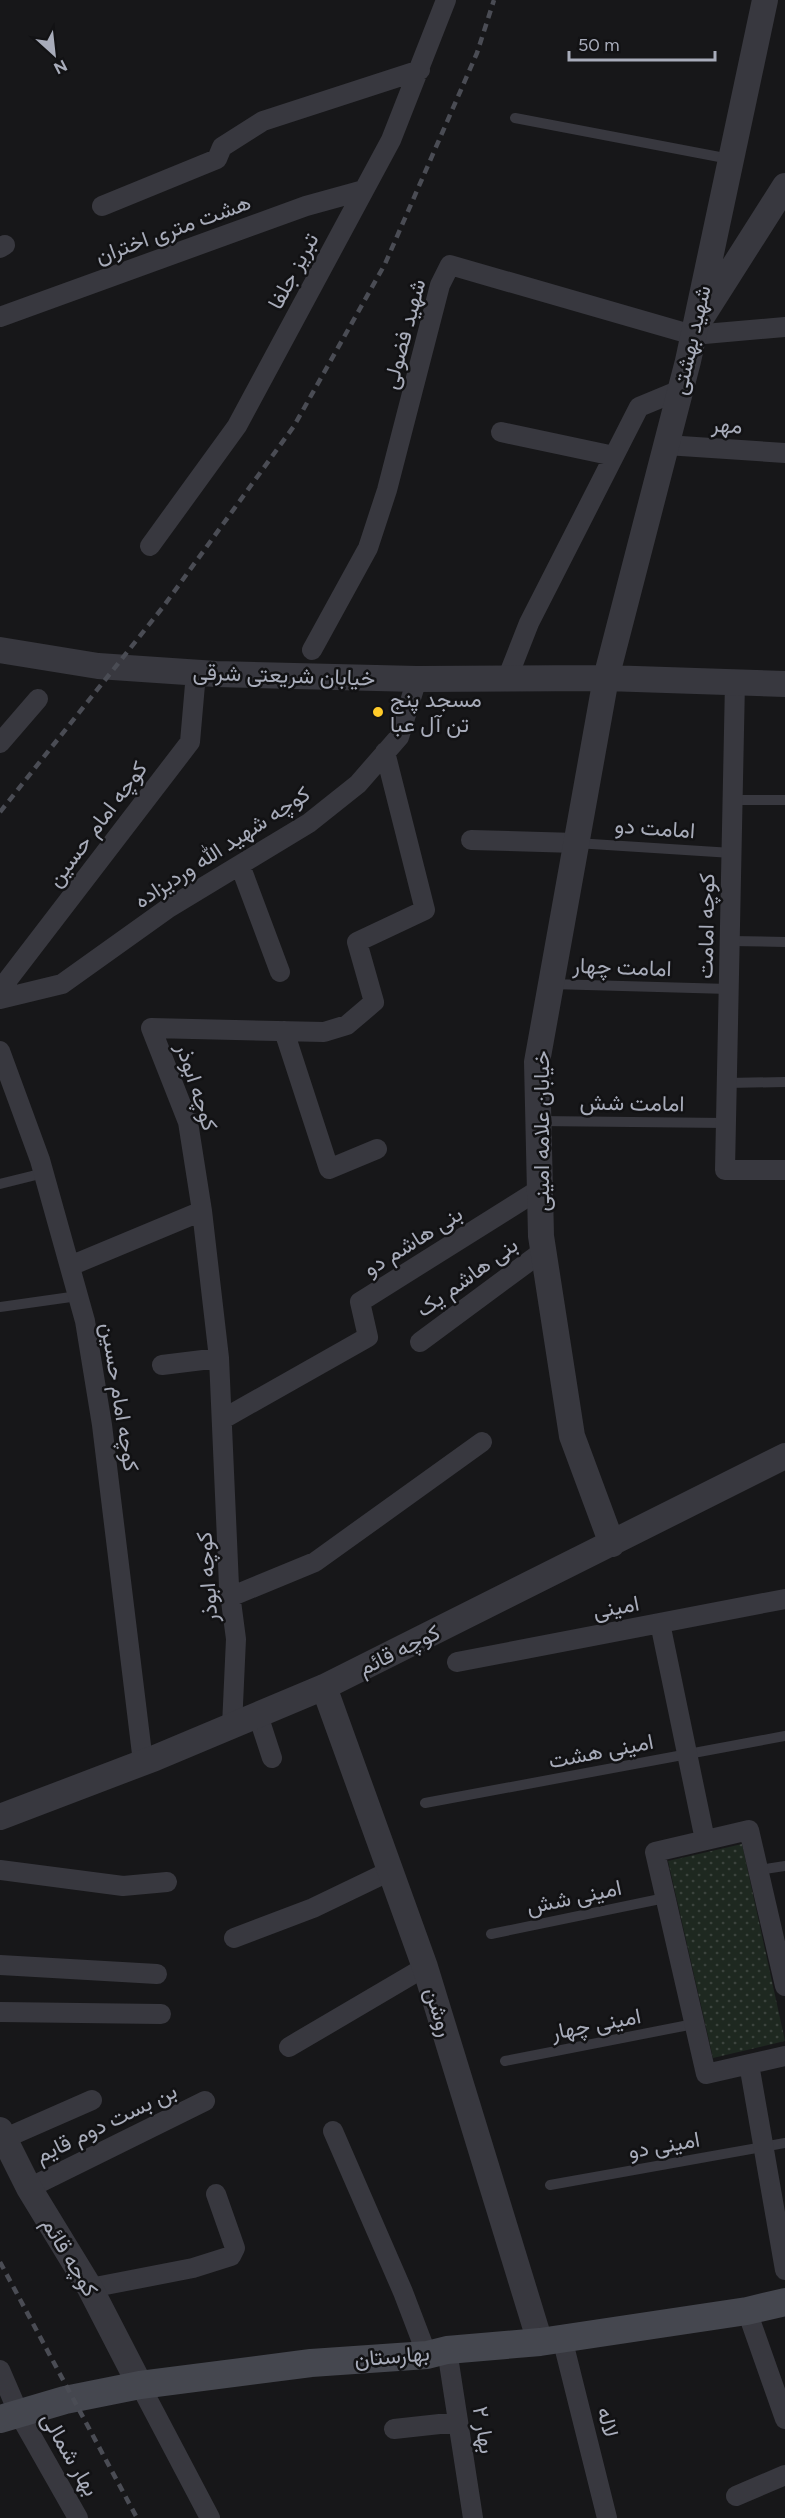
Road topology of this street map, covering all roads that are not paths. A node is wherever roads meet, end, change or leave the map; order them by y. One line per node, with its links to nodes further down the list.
1 (446, 0): 3 (street, تبریز جلفا)
2 (765, 0): 5 (street, شهید بهشتی)
3 (420, 70): 6 (street, تبریز جلفا); 8 (street)
4 (515, 118): 5 (lane)
5 (731, 159): 11 (street, شهید بهشتی)
6 (364, 190): 9 (street, هشت متری اختران); 17 (street, تبریز جلفا)
7 (783, 192): 11 (street)
8 (102, 206)
9 (0, 317)
10 (785, 327): 11 (street)
11 (694, 332): 12 (street, شهید بهشتی); 19 (street, شهید فضولی)
12 (680, 390): 14 (street, شهید بهشتی); 16 (street)
13 (501, 432): 16 (street)
14 (666, 445): 15 (street, مهر); 21 (street, شهید بهشتی)
15 (785, 453)
16 (614, 456): 23 (street)
17 (150, 546)
18 (0, 650): 20 (street, خیابان شریعتی شرقی)
19 (312, 650)
20 (196, 673): 22 (street, خیابان شریعتی شرقی); 40 (street, کوچه امام حسین)
21 (606, 678): 23 (street, خیابان شریعتی شرقی); 24 (street, خیابان شریعتی شرقی); 32 (street, خیابان علامه امینی)
22 (417, 679): 23 (street, خیابان شریعتی شرقی); 28 (street, کوچه شهید الله وردیزاده)
23 (507, 679)
24 (735, 682): 25 (street, خیابان شریعتی شرقی); 29 (street, کوچه امامت)
25 (785, 684)
26 (38, 699): 27 (street)
27 (0, 743)
28 (385, 752): 34 (street, کوچه شهید الله وردیزاده); 42 (street, کوچه ابوذر)
29 (733, 800): 30 (lane); 33 (street, کوچه امامت)
30 (785, 800)
31 (471, 840): 32 (street)
32 (576, 843): 33 (lane, امامت دو); 38 (street, خیابان علامه امینی)
33 (732, 853): 35 (street, کوچه امامت)
34 (240, 865): 37 (street); 41 (street, کوچه شهید الله وردیزاده)
35 (730, 941): 36 (lane); 39 (street, کوچه امامت)
36 (785, 942)
37 (280, 972)
38 (551, 984): 39 (lane, امامت چهار); 46 (street, خیابان علامه امینی)
39 (729, 989): 44 (street, کوچه امامت)
40 (0, 990)
41 (0, 999)
42 (284, 1031): 48 (street); 53 (street, کوچه ابوذر)
43 (0, 1051): 50 (street, کوچه امام حسین)
44 (727, 1083): 45 (lane); 47 (street, کوچه امامت)
45 (785, 1083)
46 (538, 1121): 47 (lane, امامت شش); 52 (street, خیابان علامه امینی)
47 (726, 1123): 49 (street, کوچه امامت)
48 (377, 1149)
49 (785, 1170)
50 (44, 1173): 51 (lane); 55 (street, کوچه امام حسین)
51 (0, 1184)
52 (540, 1189): 54 (street, خیابان علامه امینی); 61 (street, بنی هاشم دو)
53 (202, 1211): 55 (street); 59 (street, کوچه ابوذر)
54 (543, 1251): 58 (street, بنی هاشم یک); 64 (street, خیابان علامه امینی)
55 (70, 1266): 56 (street, کوچه امام حسین)
56 (78, 1296): 57 (lane); 75 (street, کوچه امام حسین)
57 (0, 1307)
58 (420, 1342)
59 (219, 1358): 60 (street); 61 (street, کوچه ابوذر)
60 (162, 1365)
61 (223, 1419): 65 (street, کوچه ابوذر)
62 (482, 1442): 65 (street)
63 (785, 1456): 64 (street, کوچه قائم)
64 (612, 1544): 69 (street, کوچه قائم)
65 (230, 1597): 71 (street, کوچه ابوذر)
66 (785, 1599): 67 (street, امینی)
67 (660, 1623): 68 (street, امینی); 73 (street)
68 (457, 1662)
69 (324, 1688): 70 (street, کوچه قائم); 82 (street, روشن)
70 (258, 1715): 71 (street, کوچه قائم); 74 (street)
71 (232, 1726): 75 (street, کوچه قائم)
72 (785, 1736): 73 (lane, امینی هشت)
73 (687, 1755): 76 (lane, امینی هشت); 78 (street)
74 (272, 1758)
75 (143, 1762): 77 (street, کوچه قائم)
76 (425, 1803)
77 (0, 1817)
78 (705, 1840): 81 (street); 84 (street)
79 (785, 1866): 81 (lane)
80 (0, 1870): 83 (street)
81 (759, 1870): 90 (street)
82 (390, 1871): 86 (street); 88 (street, روشن)
83 (167, 1882)
84 (665, 1898): 85 (lane, امینی شش); 93 (street)
85 (491, 1934)
86 (234, 1938)
87 (0, 1965): 89 (street)
88 (425, 1966): 94 (street); 111 (street, روشن)
89 (157, 1974)
90 (785, 1986)
91 (0, 2012): 92 (street)
92 (161, 2014)
93 (694, 2024): 96 (lane, امینی چهار); 97 (street)
94 (289, 2047)
95 (785, 2056): 97 (street)
96 (505, 2061)
97 (749, 2064): 103 (street)
98 (92, 2100): 101 (street)
99 (205, 2101): 105 (street, بن بست دوم قایم)
100 (333, 2131): 112 (street, بهار ۲)
101 (2, 2134): 105 (street, کوچه قائم)
102 (785, 2143): 103 (lane, امینی دو)
103 (764, 2147): 104 (lane, امینی دو); 107 (street)
104 (550, 2185)
105 (29, 2188): 108 (street, کوچه قائم)
106 (216, 2194): 108 (street)
107 (785, 2270)
108 (90, 2288): 114 (street, کوچه قائم)
109 (785, 2302): 110 (main road, بهارستان)
110 (747, 2311): 111 (main road, بهارستان); 116 (street)
111 (551, 2340): 112 (main road, بهارستان); 124 (street, لاله)
112 (437, 2353): 114 (main road, بهارستان); 117 (street, بهار ۲)
113 (0, 2370): 115 (street, بهار شمالی)
114 (140, 2385): 115 (main road, بهارستان); 122 (street)
115 (10, 2416): 121 (street, بهار شمالی)
116 (785, 2419)
117 (458, 2422): 118 (street); 123 (street, بهار ۲)
118 (394, 2429)
119 (785, 2475): 120 (street)
120 (736, 2496)
121 (78, 2518)
122 (210, 2518)
123 (473, 2518)
124 (607, 2518)

